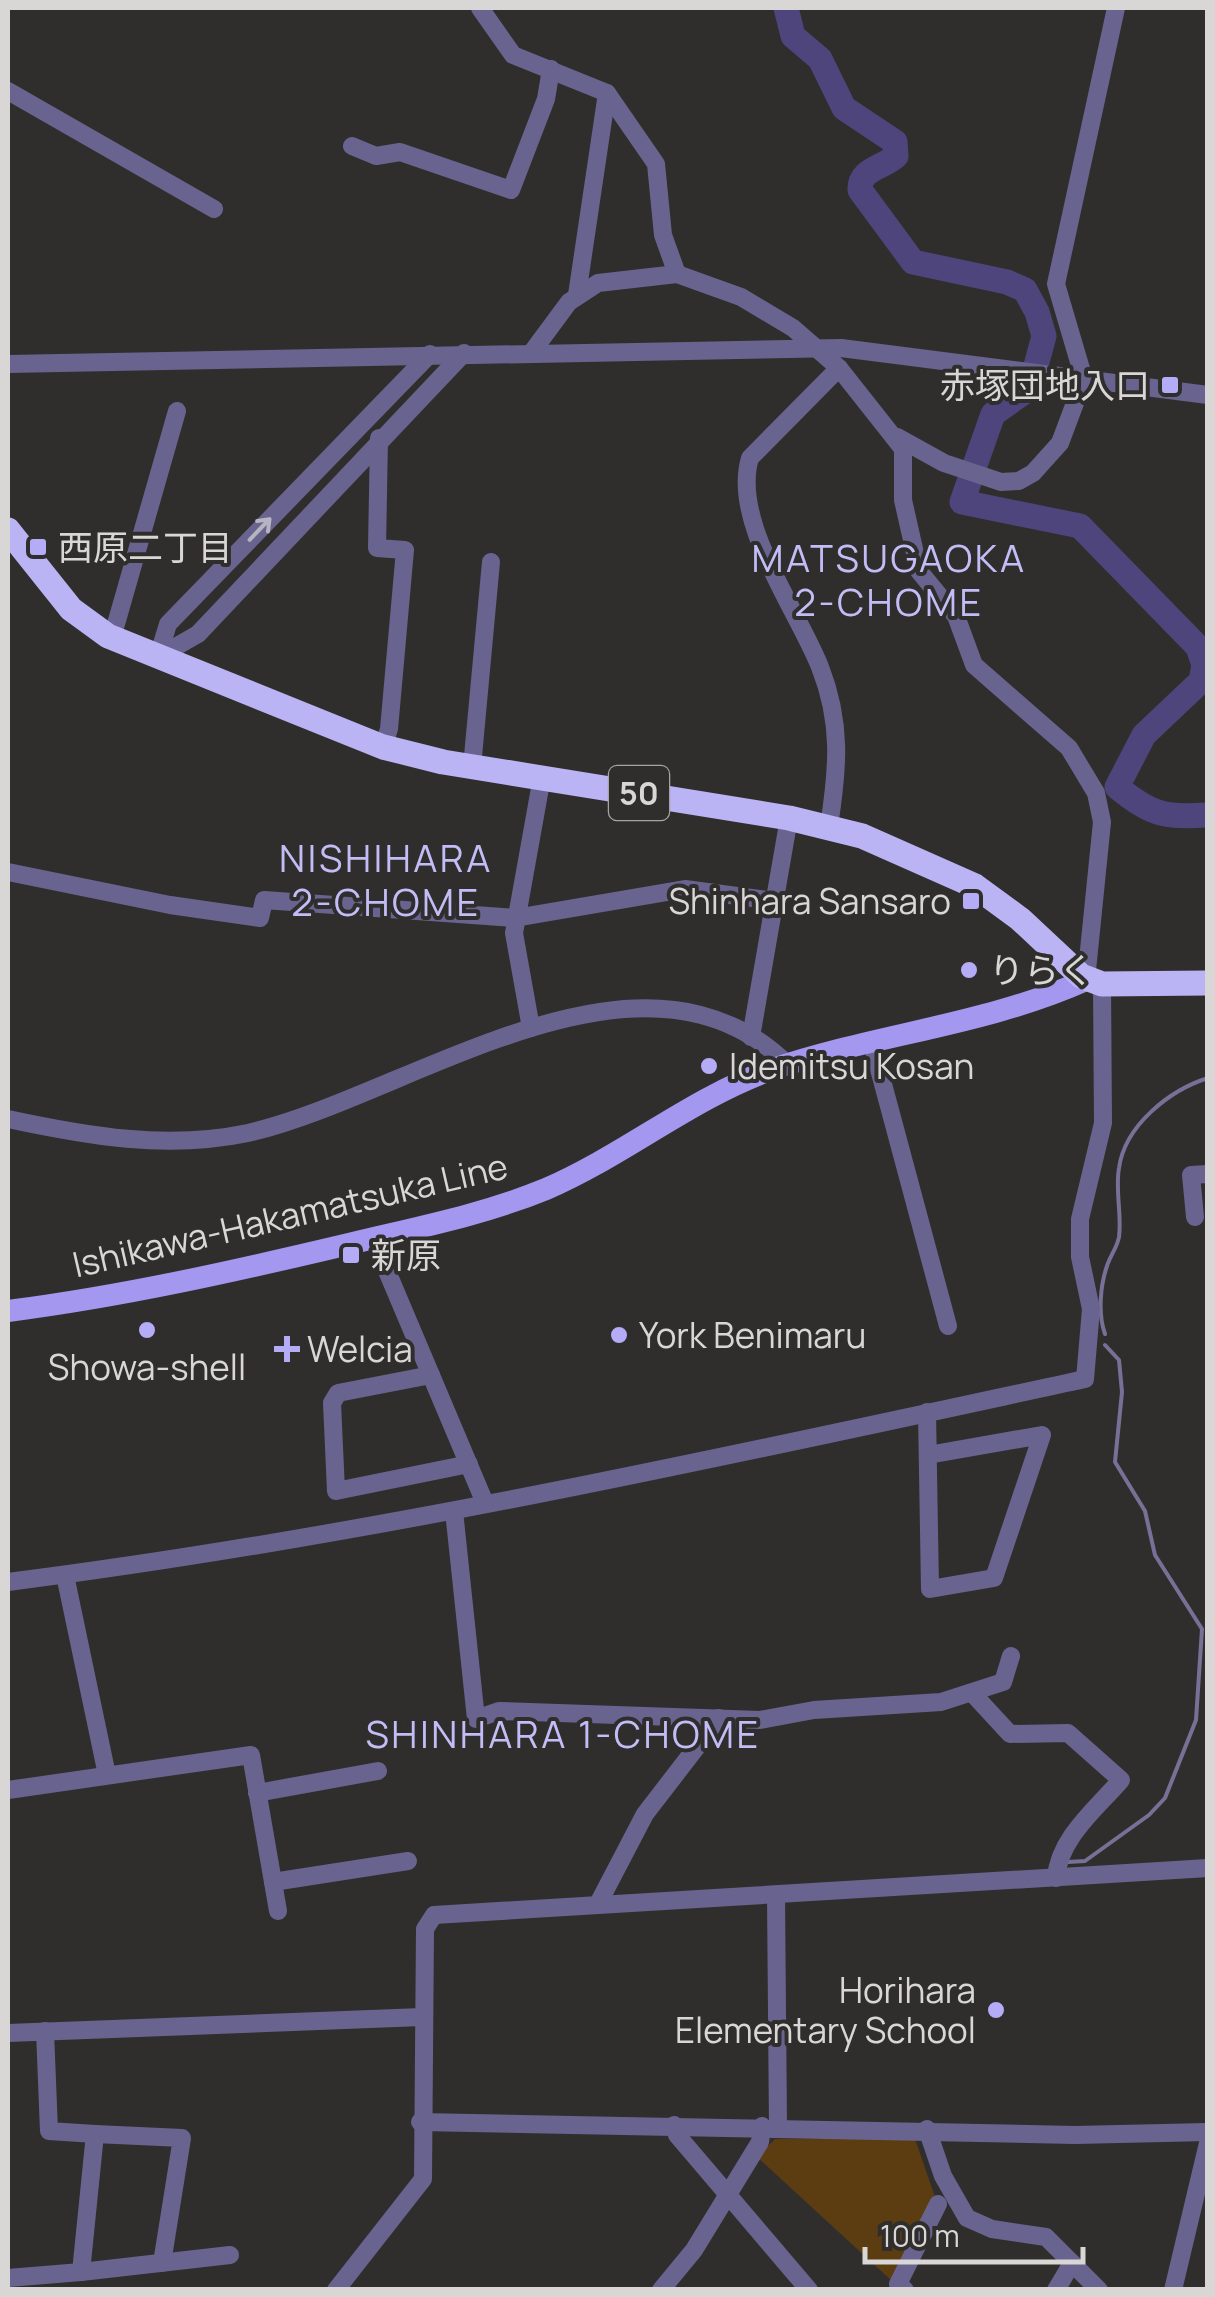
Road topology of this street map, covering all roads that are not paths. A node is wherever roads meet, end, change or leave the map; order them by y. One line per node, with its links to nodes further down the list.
1 (480, 8): 3 (street)
2 (1116, 8): 16 (street)
3 (552, 69): 5 (street); 6 (street)
4 (8, 91): 7 (street)
5 (608, 93): 8 (street); 9 (street)
6 (352, 146)
7 (214, 209)
8 (676, 274): 9 (street); 10 (street)
9 (577, 294): 11 (street)
10 (818, 347): 11 (street); 15 (street); 16 (street)
11 (532, 352): 12 (street)
12 (464, 353): 13 (street); 21 (street)
13 (430, 354): 14 (street); 25 (street, one-way to 13)
14 (8, 364)
15 (839, 368): 20 (street); 30 (street)
16 (1084, 380): 17 (street); 20 (street)
17 (1208, 396)
18 (380, 407): 21 (street)
19 (178, 411): 24 (street)
20 (896, 437): 34 (street)
21 (379, 444): 25 (street); 26 (street)
22 (8, 530): 24 (highway, 50)
23 (490, 562): 27 (street)
24 (108, 636): 25 (highway, 50)
25 (158, 657): 26 (highway, 50)
26 (384, 746): 27 (highway, 50)
27 (472, 767): 28 (highway, 50)
28 (542, 778): 29 (highway, 50); 33 (street)
29 (789, 818): 30 (highway, 50); 32 (street)
30 (829, 826): 34 (highway, 50)
31 (8, 872): 33 (street)
32 (774, 901): 33 (street); 37 (street)
33 (515, 918): 36 (street)
34 (1094, 982): 35 (highway); 38 (main road, Ishikawa-Hakamatsuka Line); 47 (street)
35 (1208, 984)
36 (531, 1028): 37 (street); 40 (street)
37 (752, 1038): 39 (street)
38 (872, 1043): 39 (main road, Ishikawa-Hakamatsuka Line); 45 (street)
39 (788, 1065): 43 (main road, Ishikawa-Hakamatsuka Line)
40 (8, 1119)
41 (1208, 1174): 42 (street)
42 (1196, 1217)
43 (374, 1238): 44 (main road, Ishikawa-Hakamatsuka Line); 46 (street)
44 (8, 1311)
45 (948, 1326)
46 (431, 1375): 49 (street); 49 (street)
47 (927, 1412): 48 (street); 50 (street)
48 (928, 1455): 48 (street)
49 (468, 1464): 50 (street)
50 (485, 1503): 51 (street)
51 (454, 1512): 52 (street); 56 (street)
52 (65, 1575): 53 (street); 58 (street)
53 (8, 1582)
54 (1011, 1656): 55 (street)
55 (974, 1695): 56 (street); 63 (street)
56 (719, 1718): 66 (street)
57 (378, 1771): 60 (street)
58 (107, 1775): 59 (street); 60 (street)
59 (8, 1790)
60 (258, 1793): 64 (street)
61 (408, 1861): 64 (street)
62 (1208, 1868): 63 (street)
63 (1056, 1878): 65 (street)
64 (273, 1882): 67 (street)
65 (776, 1894): 66 (street); 73 (street)
66 (598, 1904): 68 (street)
67 (278, 1911)
68 (422, 2018): 69 (street); 71 (street)
69 (45, 2031): 70 (street); 76 (street)
70 (8, 2033)
71 (420, 2122): 72 (street); 85 (street)
72 (674, 2125): 73 (street); 78 (street)
73 (770, 2126): 74 (street); 78 (street)
74 (927, 2129): 75 (street); 81 (street)
75 (1208, 2132)
76 (94, 2134): 82 (street); 83 (street)
77 (1208, 2143): 91 (street)
78 (726, 2195): 86 (street); 87 (street)
79 (938, 2204): 88 (street)
80 (230, 2255): 82 (street)
81 (1072, 2262): 89 (street); 90 (street)
82 (162, 2263): 83 (street)
83 (81, 2272): 84 (street)
84 (8, 2278)
85 (336, 2290)
86 (660, 2290)
87 (809, 2290)
88 (905, 2290)
89 (1056, 2290)
90 (1099, 2290)
91 (1173, 2290)

